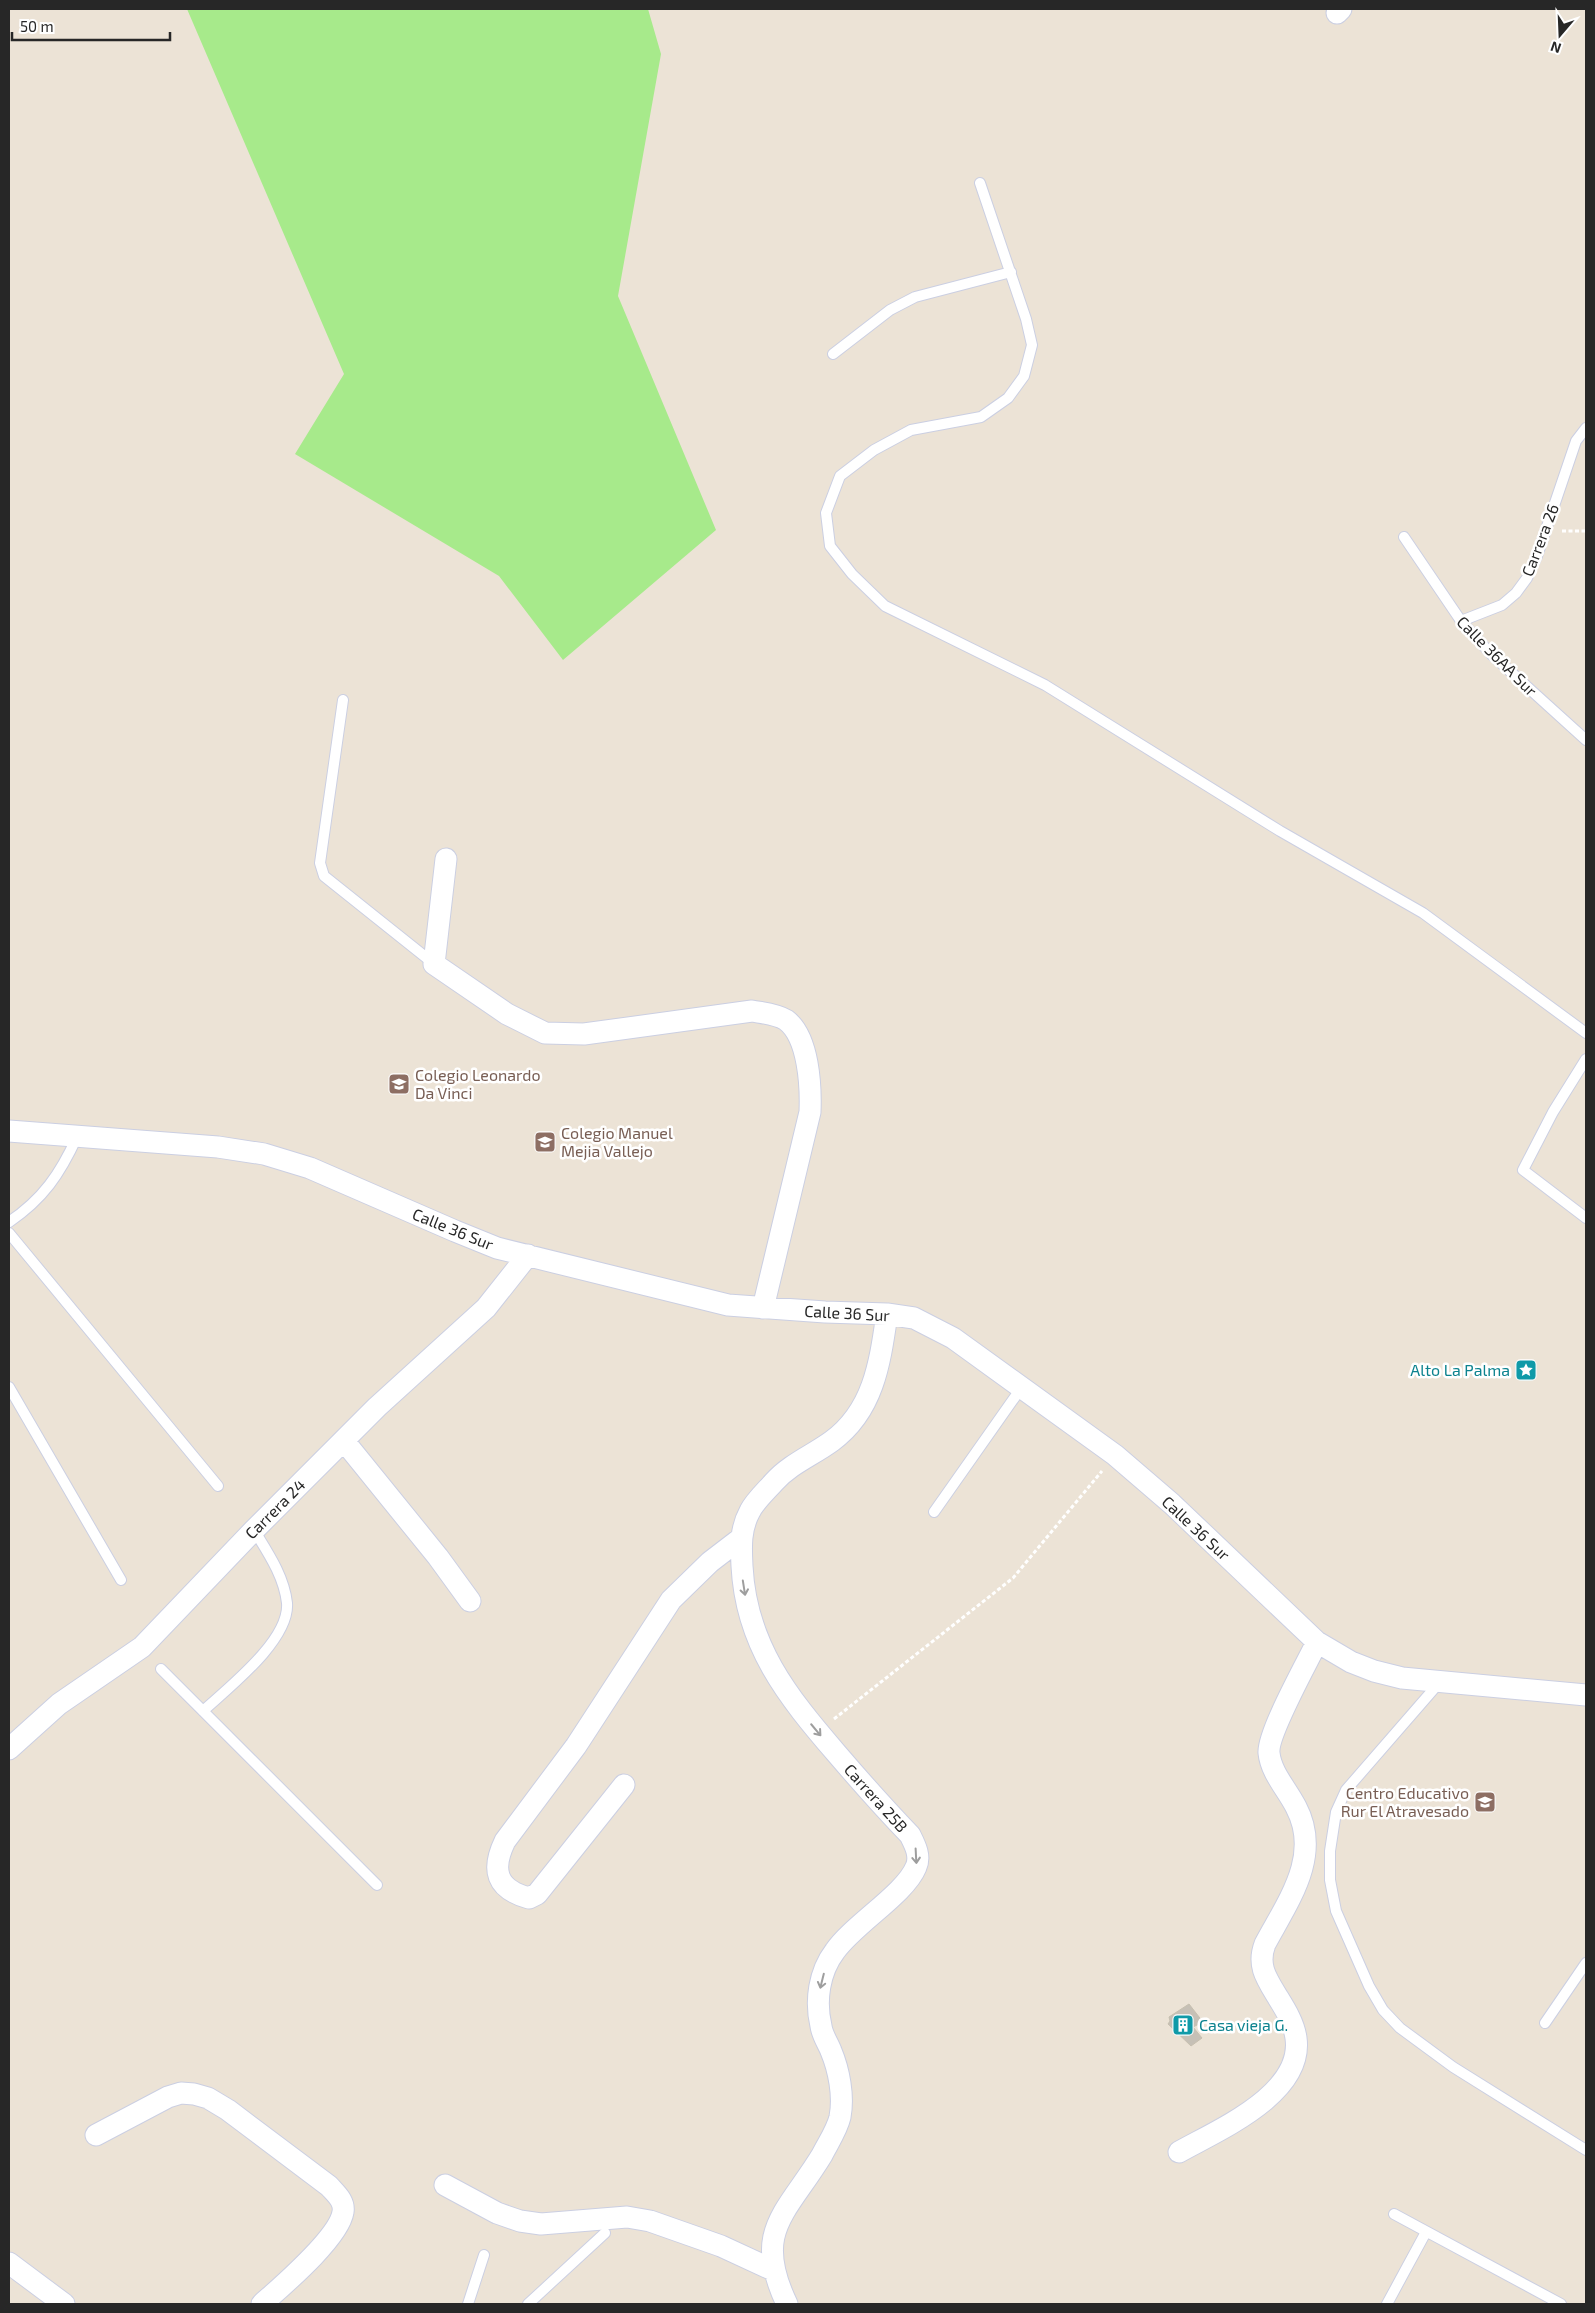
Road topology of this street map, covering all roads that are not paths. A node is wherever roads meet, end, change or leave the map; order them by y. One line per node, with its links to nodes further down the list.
1 (980, 183): 2 (lane)
2 (1011, 272): 3 (lane); 11 (lane)
3 (834, 354)
4 (1586, 428): 6 (lane, Carrera 26)
5 (1404, 537): 6 (lane, Calle 36AA Sur)
6 (1461, 621): 8 (lane, Calle 36AA Sur)
7 (342, 700): 10 (lane)
8 (1586, 740)
9 (446, 859): 10 (street)
10 (434, 964): 19 (street)
11 (1586, 1033)
12 (1586, 1059): 15 (lane)
13 (9, 1131): 14 (street, Calle 36 Sur)
14 (77, 1137): 16 (lane); 18 (street, Calle 36 Sur)
15 (1586, 1218)
16 (9, 1222)
17 (9, 1233): 24 (lane)
18 (528, 1255): 19 (street, Calle 36 Sur); 23 (street, Carrera 24)
19 (764, 1308): 20 (street, Calle 36 Sur)
20 (887, 1314): 22 (street, Calle 36 Sur); 27 (street, Carrera 25B)
21 (9, 1387): 28 (lane)
22 (1022, 1387): 25 (lane); 30 (street, Calle 36 Sur)
23 (344, 1441): 26 (street, Carrera 24); 29 (street)
24 (218, 1486)
25 (934, 1512)
26 (254, 1530): 34 (lane); 35 (street, Carrera 24)
27 (740, 1539): 36 (street); 49 (street, Carrera 25B, one-way to 49)
28 (122, 1580)
29 (470, 1601)
30 (1317, 1642): 32 (street, Calle 36 Sur); 42 (street)
31 (161, 1670): 34 (lane)
32 (1439, 1683): 33 (street, Calle 36 Sur); 41 (lane)
33 (1586, 1695)
34 (203, 1711): 37 (lane)
35 (9, 1749)
36 (624, 1785)
37 (377, 1885)
38 (1586, 1963): 39 (lane)
39 (1545, 2023)
40 (96, 2134): 51 (street)
41 (1586, 2150)
42 (1179, 2152)
43 (445, 2185): 49 (street)
44 (1394, 2214): 45 (lane)
45 (1426, 2232): 55 (lane); 56 (lane)
46 (605, 2234): 53 (lane)
47 (484, 2255): 52 (lane)
48 (9, 2263): 50 (street)
49 (773, 2270): 54 (street, Carrera 25B)
50 (64, 2304)
51 (262, 2304)
52 (468, 2304)
53 (528, 2304)
54 (787, 2304)
55 (1387, 2304)
56 (1561, 2304)

